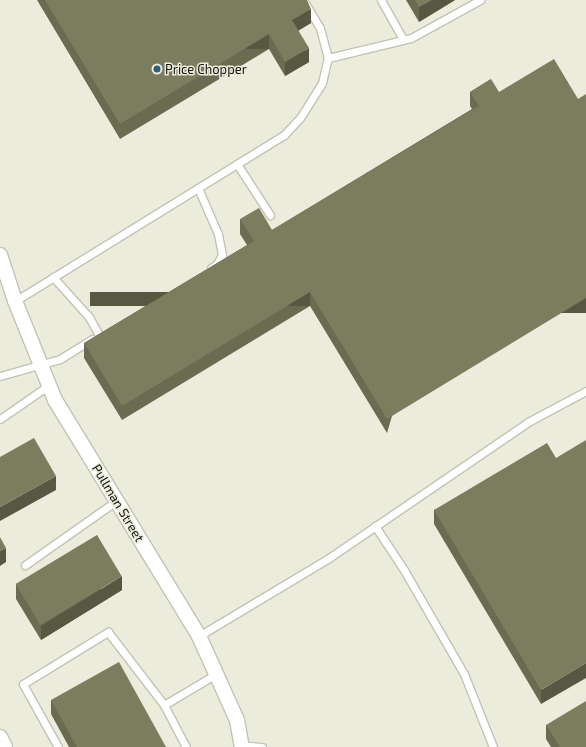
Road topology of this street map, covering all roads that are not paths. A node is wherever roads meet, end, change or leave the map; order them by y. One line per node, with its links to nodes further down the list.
1 (303, 0): 5 (lane)
2 (381, 0): 4 (lane)
3 (480, 0): 4 (lane)
4 (403, 39): 5 (lane)
5 (328, 58): 6 (lane)
6 (237, 164): 7 (lane); 8 (lane)
7 (198, 188): 10 (lane); 11 (lane)
8 (270, 215)
9 (1, 264): 12 (street, Pullman Street)
10 (204, 272)
11 (53, 277): 12 (lane); 13 (lane)
12 (15, 301): 13 (street, Pullman Street)
13 (40, 363): 14 (lane); 15 (street, Pullman Street)
14 (0, 376)
15 (49, 385): 17 (lane); 18 (street, Pullman Street)
16 (586, 391): 19 (lane)
17 (0, 419)
18 (116, 501): 20 (lane); 21 (street, Pullman Street)
19 (375, 526): 21 (lane); 30 (lane)
20 (25, 565)
21 (199, 636): 22 (street, Pullman Street)
22 (216, 674): 23 (lane); 25 (street, Pullman Street)
23 (164, 705): 27 (lane); 28 (lane)
24 (0, 737): 26 (street)
25 (242, 746): 29 (lane)
26 (5, 747)
27 (58, 747)
28 (186, 747)
29 (262, 747)
30 (493, 747)

